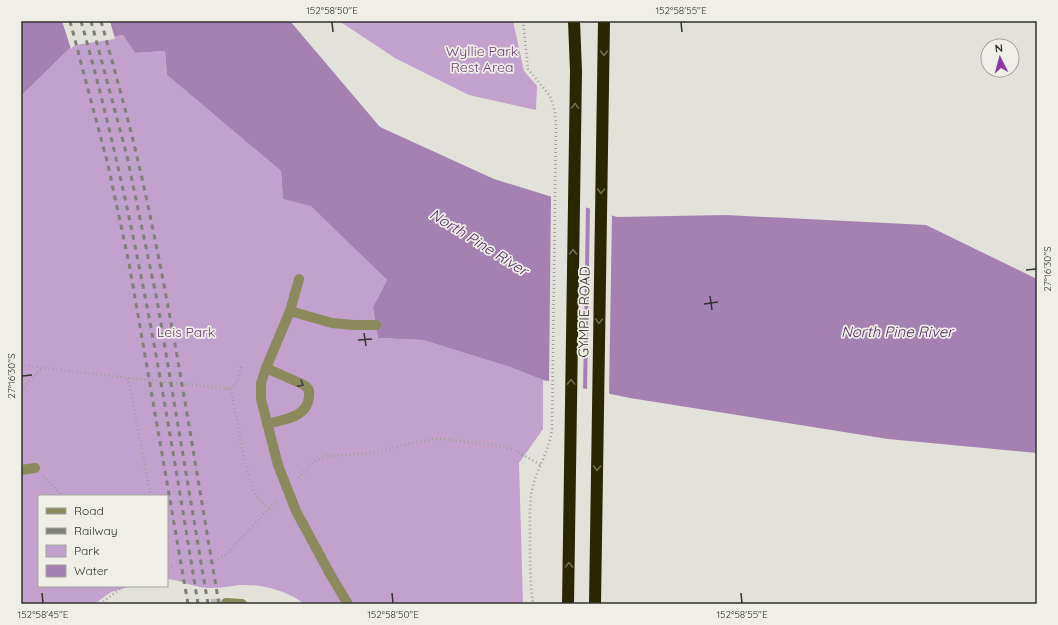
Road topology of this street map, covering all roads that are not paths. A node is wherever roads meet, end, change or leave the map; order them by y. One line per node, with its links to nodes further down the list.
1 (574, 21): 13 (highway, GYMPIE ROAD, one-way to 1)
2 (604, 21): 14 (highway, GYMPIE ROAD, one-way to 14)
3 (299, 279): 4 (street)
4 (290, 311): 5 (street); 6 (street)
5 (376, 324)
6 (266, 368): 7 (street); 7 (street, one-way to 7)
7 (267, 424): 12 (street)
8 (36, 468): 9 (street)
9 (21, 470)
10 (226, 603): 11 (street)
11 (242, 604)
12 (348, 604)
13 (568, 604)
14 (595, 604)

